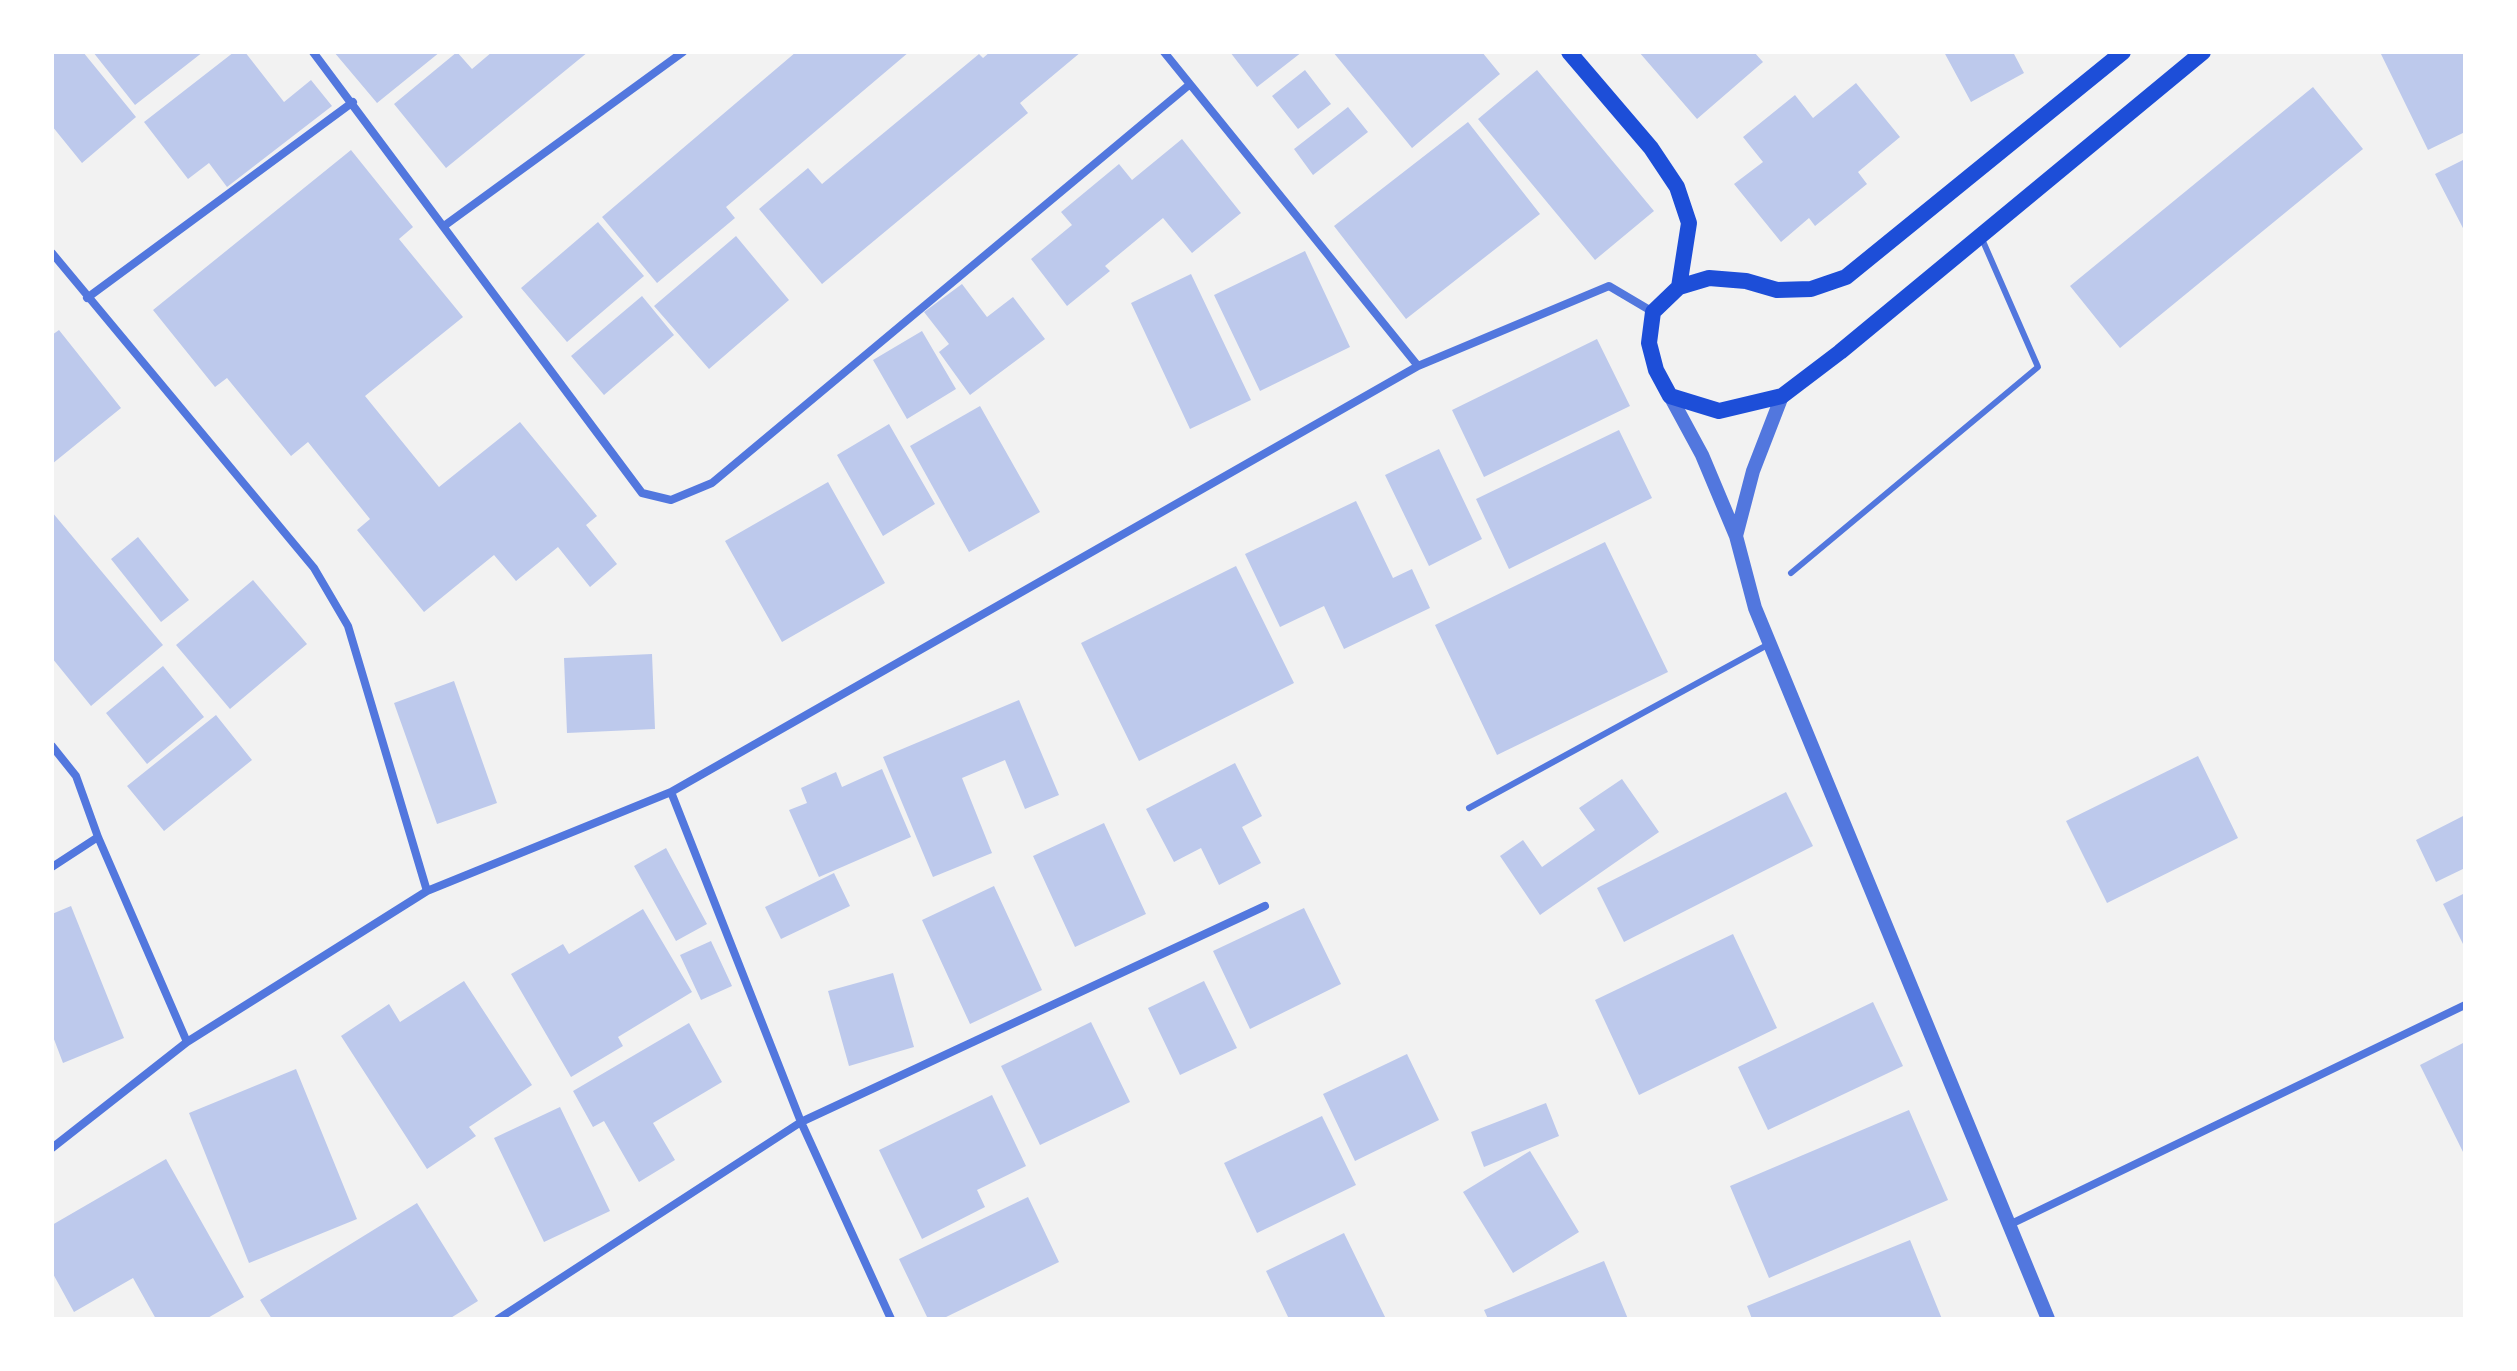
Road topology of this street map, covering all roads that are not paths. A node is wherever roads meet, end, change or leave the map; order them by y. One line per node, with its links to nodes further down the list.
1 (313, 52): 8 (street)
2 (683, 52): 9 (street)
3 (1164, 52): 7 (street)
4 (1569, 52): 12 (main road)
5 (2123, 52): 12 (main road)
6 (2203, 52): 10 (main road)
7 (1189, 85): 9 (street); 15 (street)
8 (353, 102): 9 (street); 13 (street)
9 (444, 226)
10 (1981, 236): 17 (main road); 19 (lane)
11 (52, 253): 13 (street)
12 (1679, 287): 14 (main road)
13 (87, 298): 26 (street)
14 (1653, 312): 15 (street); 16 (main road)
15 (1418, 366): 22 (street)
16 (1670, 396): 17 (main road); 18 (street)
17 (1782, 396): 18 (street)
18 (1736, 536): 20 (street)
19 (1791, 573)
20 (1769, 644): 23 (lane); 32 (street)
21 (52, 746): 24 (street)
22 (671, 792): 26 (street); 30 (street)
23 (1469, 808)
24 (98, 837): 25 (street); 29 (street)
25 (52, 867)
26 (427, 891): 29 (street)
27 (1265, 906): 30 (street)
28 (2465, 1005): 32 (street)
29 (187, 1042): 31 (street)
30 (801, 1122): 33 (street); 34 (street)
31 (52, 1148)
32 (2011, 1224): 35 (street)
33 (498, 1319)
34 (891, 1319)
35 (2048, 1319)

